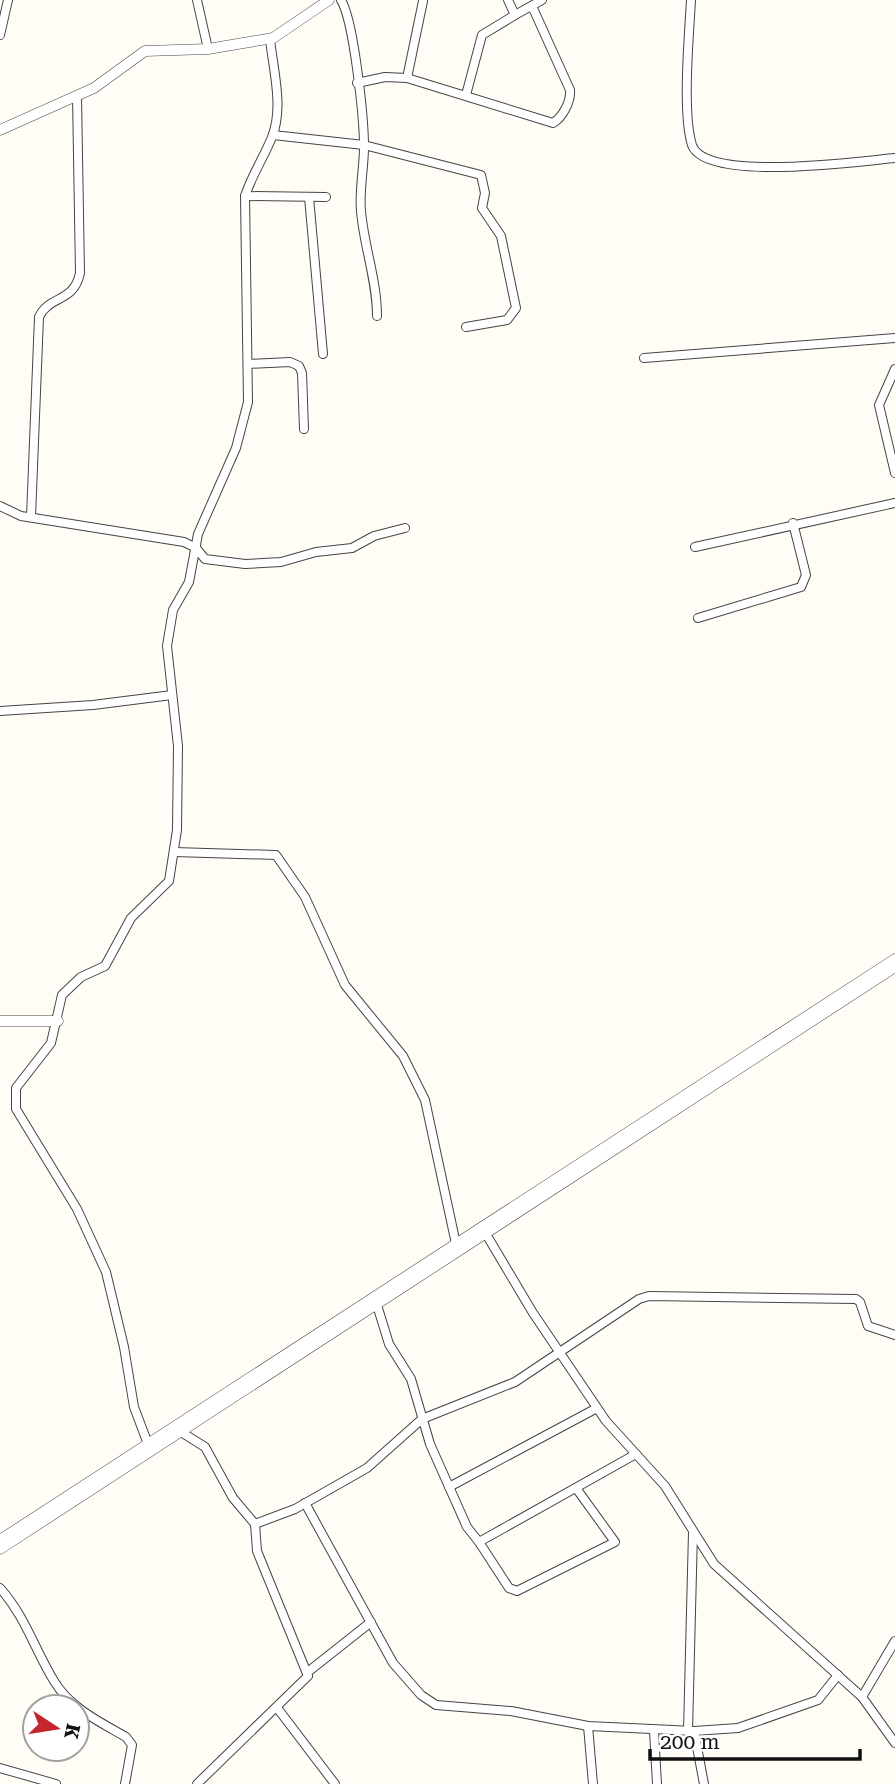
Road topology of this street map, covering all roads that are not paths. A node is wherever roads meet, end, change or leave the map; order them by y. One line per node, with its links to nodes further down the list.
1 (8, 0): 11 (street)
2 (197, 0): 13 (street)
3 (329, 0): 12 (street)
4 (341, 0): 15 (street)
5 (423, 0): 14 (street)
6 (508, 0): 10 (street)
7 (542, 0): 9 (street)
8 (691, 0): 21 (street)
9 (532, 6): 10 (street); 16 (street)
10 (515, 15): 16 (street)
11 (0, 35)
12 (270, 38): 13 (street); 19 (street)
13 (208, 49): 17 (street)
14 (407, 78): 15 (street); 16 (street)
15 (357, 83): 20 (street)
16 (466, 95)
17 (77, 96): 18 (street); 36 (street)
18 (0, 130)
19 (273, 135): 20 (street); 22 (street)
20 (364, 145): 25 (street); 26 (street)
21 (895, 158)
22 (245, 196): 23 (street); 30 (street)
23 (309, 197): 24 (street); 28 (street)
24 (326, 197)
25 (377, 316)
26 (466, 327)
27 (895, 338): 29 (street)
28 (323, 354)
29 (644, 358)
30 (248, 364): 32 (street); 40 (street)
31 (895, 369): 33 (street)
32 (304, 429)
33 (895, 473)
34 (895, 503): 37 (street)
35 (0, 506): 36 (street)
36 (31, 517): 40 (street)
37 (793, 523): 39 (street); 41 (street)
38 (405, 528): 40 (street)
39 (695, 547)
40 (196, 548): 42 (street)
41 (698, 618)
42 (172, 695): 43 (street); 44 (street)
43 (0, 711)
44 (174, 852): 48 (street); 50 (street)
45 (895, 959): 49 (street)
46 (895, 967): 49 (street)
47 (0, 1021): 48 (street)
48 (58, 1021): 57 (street)
49 (484, 1231): 50 (street); 51 (street); 53 (street)
50 (456, 1244): 56 (street)
51 (377, 1305): 55 (street); 56 (street)
52 (895, 1335): 53 (street)
53 (560, 1351): 54 (street); 55 (street)
54 (597, 1408): 58 (street); 59 (street)
55 (422, 1419): 59 (street); 61 (street)
56 (178, 1430): 57 (street); 62 (street); 66 (street)
57 (148, 1444): 64 (street)
58 (636, 1454): 60 (street); 63 (street)
59 (449, 1487): 65 (street)
60 (576, 1488): 65 (street); 65 (street)
61 (305, 1503): 62 (street); 68 (street)
62 (255, 1524): 70 (street)
63 (693, 1532): 71 (street); 76 (street)
64 (0, 1540)
65 (479, 1542)
66 (0, 1549)
67 (0, 1588): 80 (street)
68 (371, 1622): 70 (street); 74 (street)
69 (895, 1641): 72 (street)
70 (309, 1671): 73 (street)
71 (838, 1675): 72 (street); 76 (street)
72 (862, 1697): 77 (street)
73 (278, 1709): 81 (street); 82 (street)
74 (588, 1726): 75 (street); 83 (street)
75 (654, 1731): 76 (street); 84 (street)
76 (691, 1731): 85 (street)
77 (895, 1743)
78 (0, 1768): 79 (street)
79 (56, 1784)
80 (125, 1784)
81 (197, 1784)
82 (335, 1784)
83 (593, 1784)
84 (657, 1784)
85 (704, 1784)

